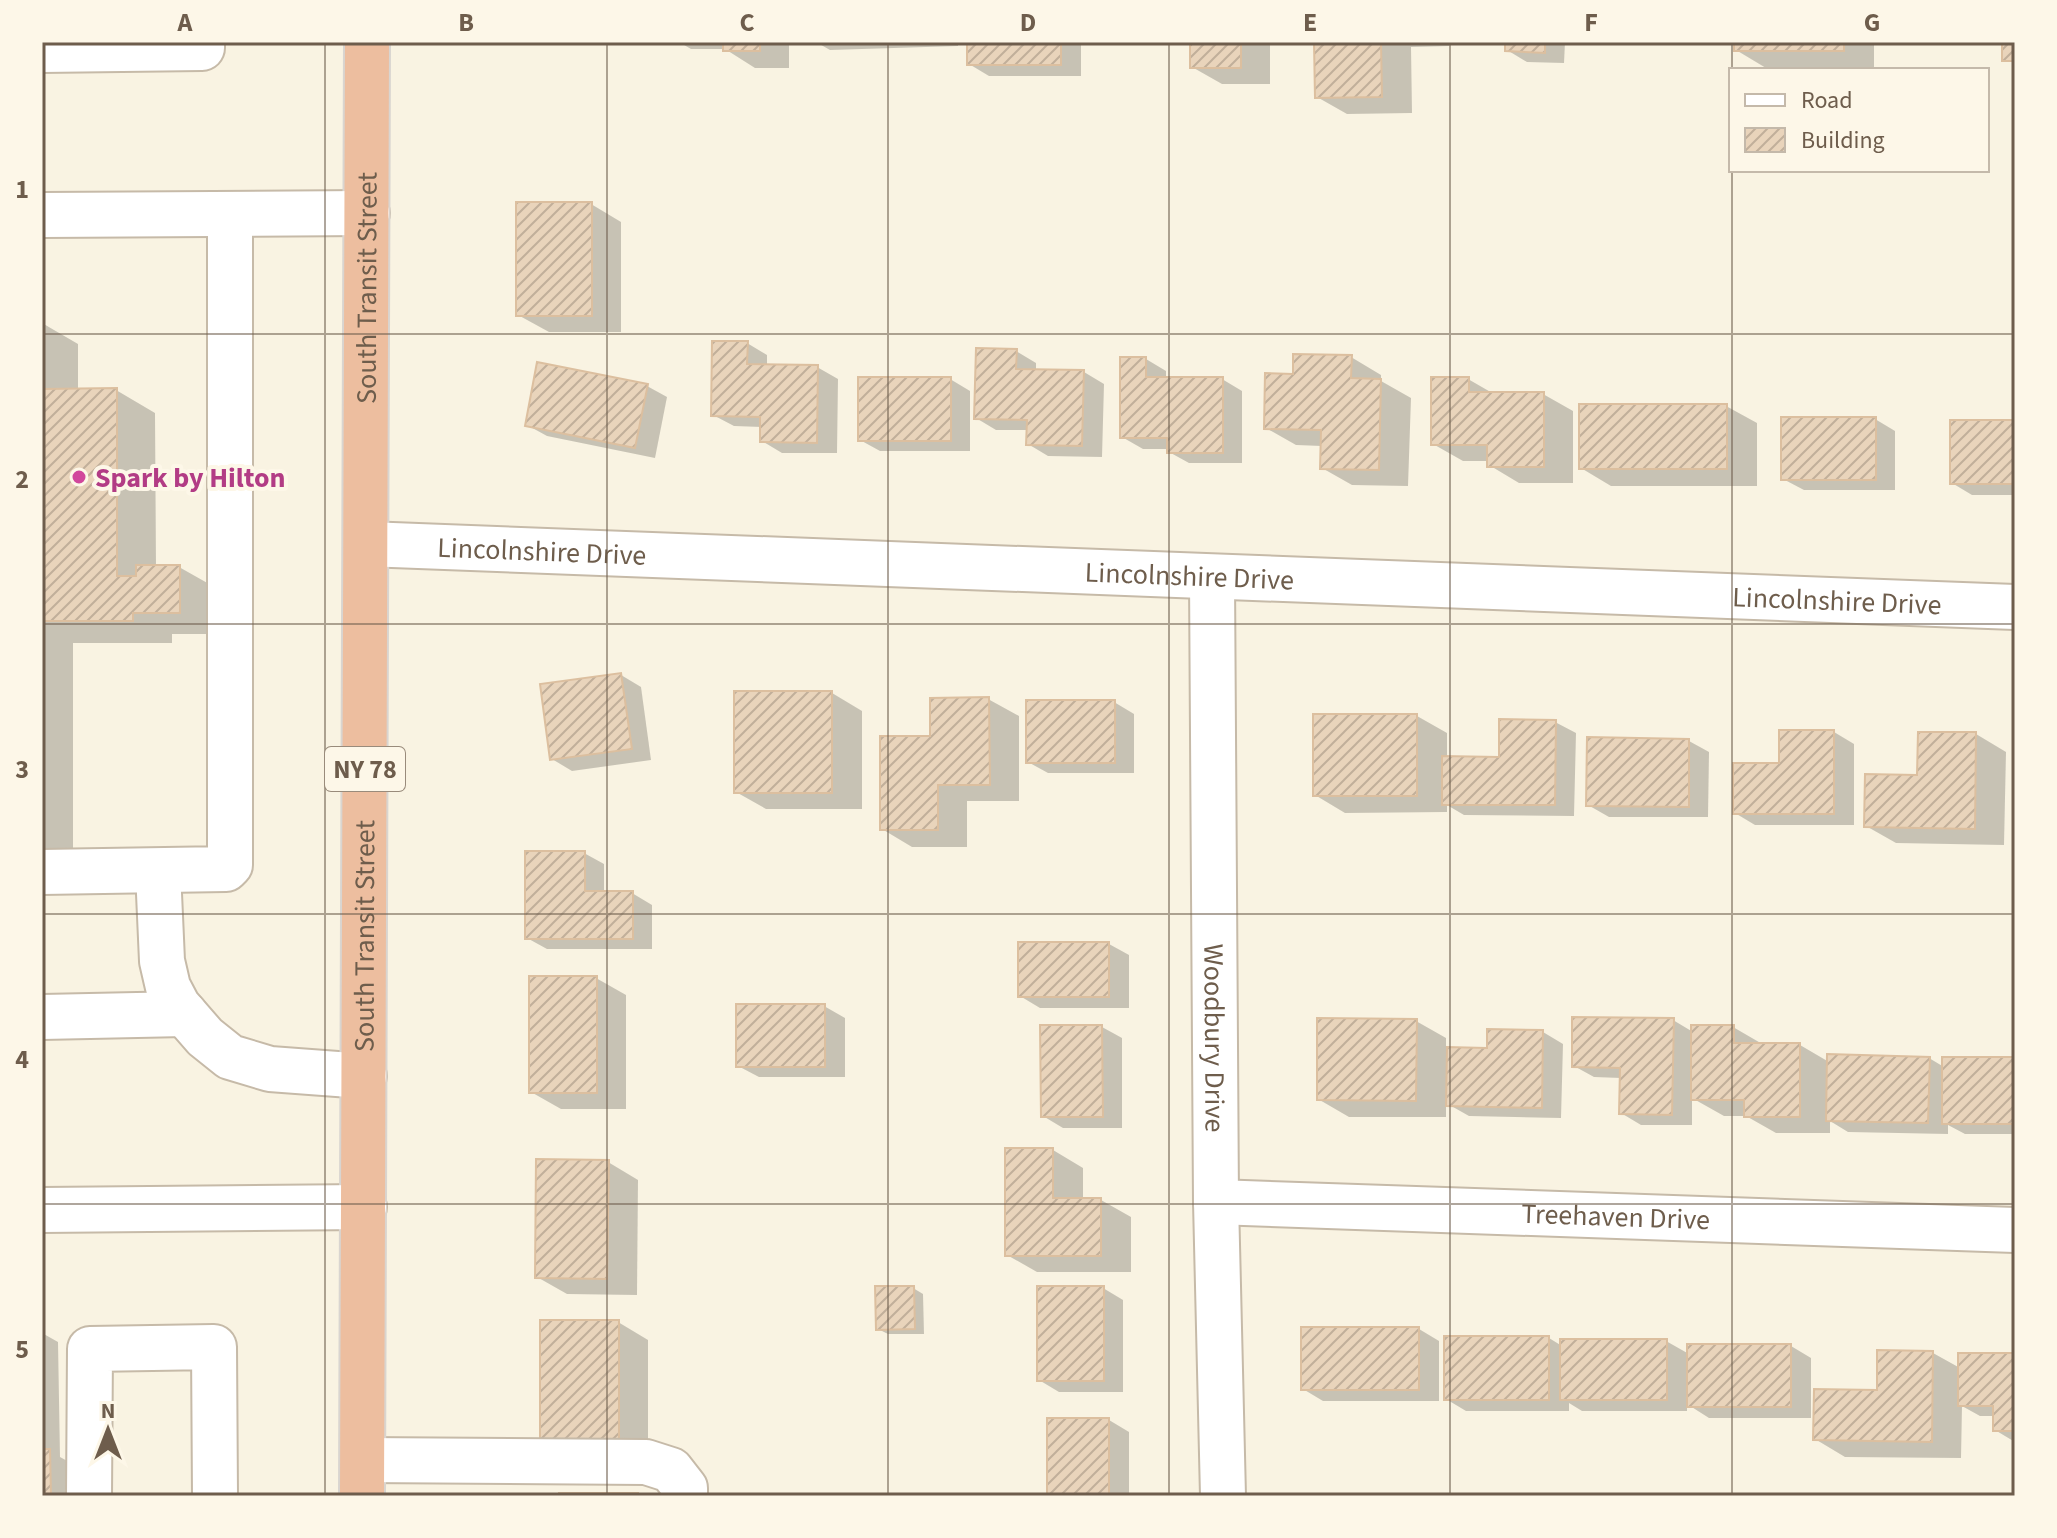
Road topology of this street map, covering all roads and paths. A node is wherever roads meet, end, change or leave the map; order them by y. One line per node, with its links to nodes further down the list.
1 (202, 42): 3 (street)
2 (367, 42): 4 (highway, South Transit Street / NY 78)
3 (42, 50)
4 (367, 213): 5 (street); 7 (highway, South Transit Street / NY 78)
5 (230, 214): 6 (street); 10 (street)
6 (42, 215)
7 (366, 544): 8 (street, Lincolnshire Drive); 14 (highway, South Transit Street / NY 78)
8 (1212, 578): 9 (street, Lincolnshire Drive); 15 (street, Woodbury Drive)
9 (2015, 607)
10 (158, 871): 11 (street); 12 (street)
11 (42, 872)
12 (185, 1014): 13 (street); 14 (street)
13 (42, 1017)
14 (364, 1076): 16 (highway, South Transit Street / NY 78)
15 (1216, 1202): 18 (street, Treehaven Drive); 23 (street, Woodbury Drive)
16 (364, 1207): 17 (street); 19 (highway, South Transit Street / NY 78)
17 (42, 1210)
18 (2015, 1230)
19 (362, 1478): 22 (street)
20 (89, 1496): 21 (street)
21 (215, 1496)
22 (685, 1496)
23 (1223, 1496)

